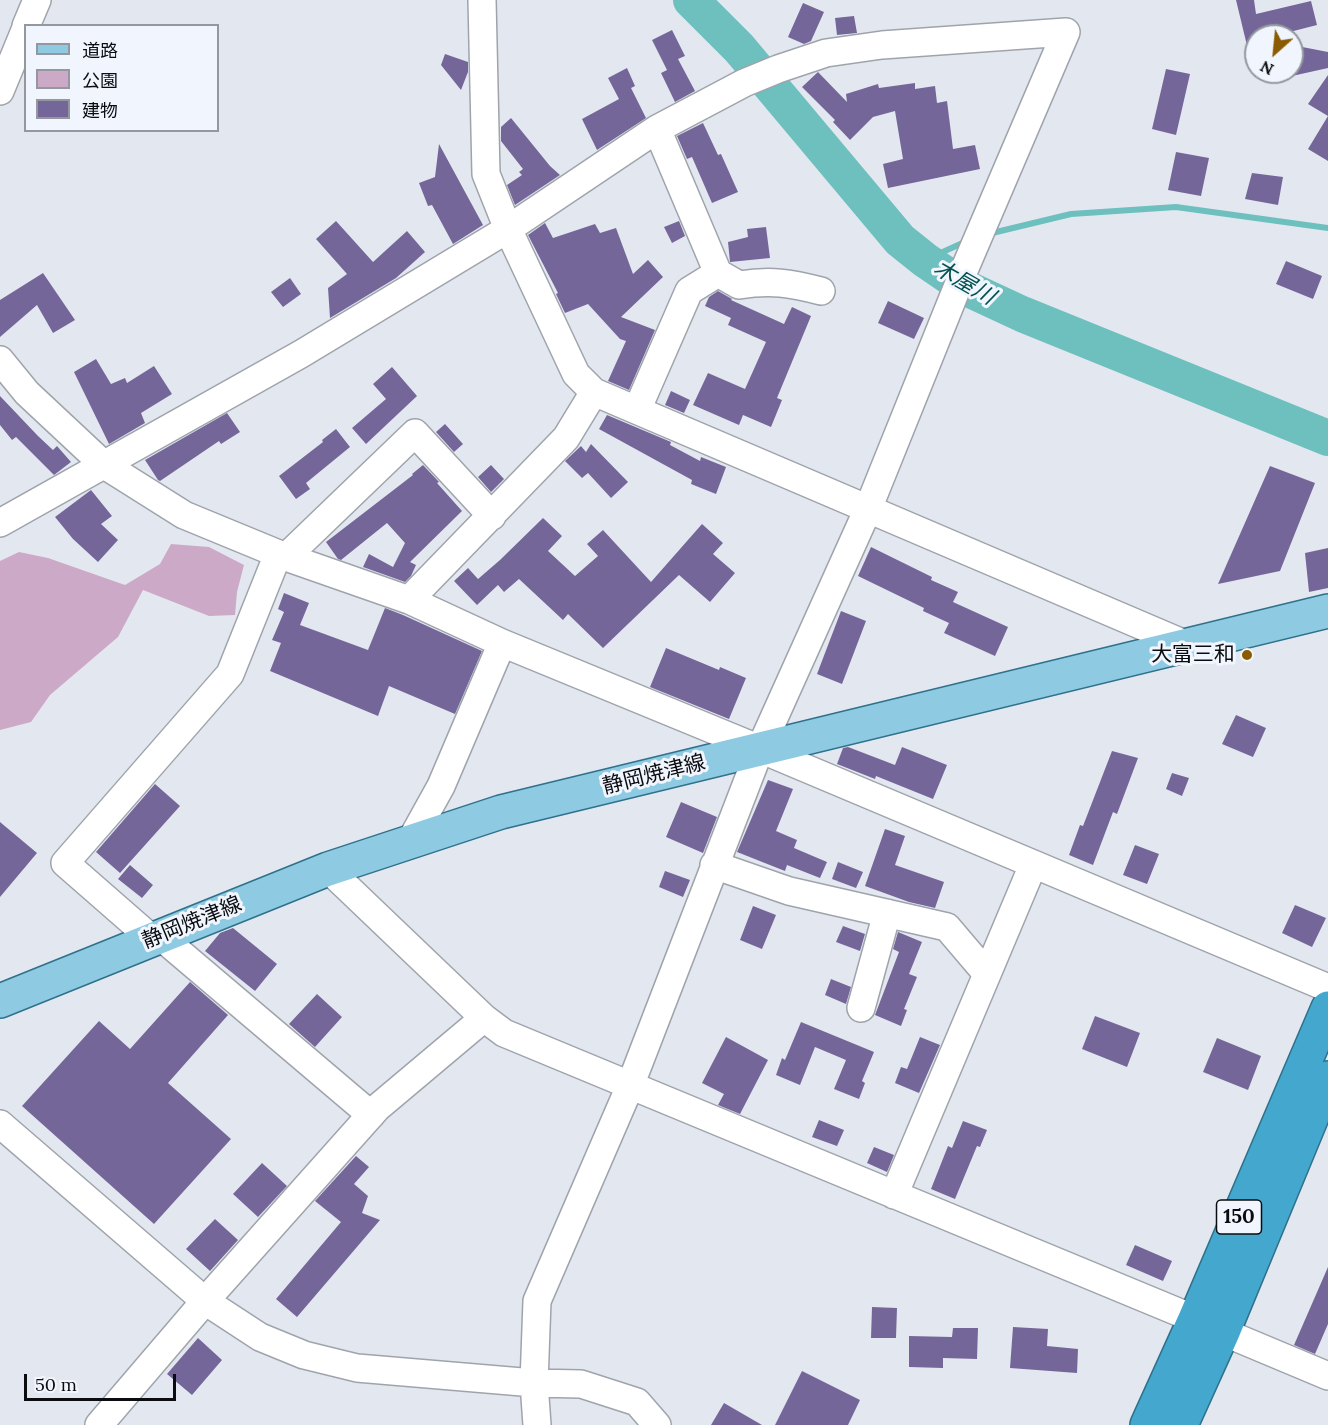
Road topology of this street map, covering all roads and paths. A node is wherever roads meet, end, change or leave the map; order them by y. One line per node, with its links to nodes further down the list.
1 (37, 0): 3 (street)
2 (482, 0): 7 (street)
3 (27, 24)
4 (24, 32): 5 (street)
5 (0, 91)
6 (657, 129): 7 (street); 8 (street); 14 (street)
7 (508, 229): 11 (street); 13 (street)
8 (718, 273): 9 (street); 12 (street)
9 (821, 291)
10 (0, 360): 13 (street)
11 (594, 392): 12 (street); 15 (street)
12 (637, 410): 14 (street)
13 (103, 464): 16 (street); 17 (street)
14 (868, 509): 21 (street); 22 (street)
15 (492, 516): 17 (street); 18 (street)
16 (0, 523)
17 (282, 556): 18 (street); 28 (street)
18 (409, 600): 20 (street)
19 (1328, 611): 21 (main road, 静岡焼津線)
20 (502, 643): 22 (street); 23 (street)
21 (1187, 645): 22 (main road, 静岡焼津線)
22 (760, 749): 23 (main road, 静岡焼津線); 24 (street); 25 (street)
23 (410, 842): 26 (main road, 静岡焼津線)
24 (1033, 865): 29 (street); 30 (street)
25 (714, 866): 27 (street); 36 (street)
26 (328, 869): 28 (main road, 静岡焼津線); 34 (street)
27 (887, 913): 29 (street); 32 (street)
28 (156, 938): 31 (main road, 静岡焼津線); 37 (street)
29 (987, 974): 39 (street)
30 (1328, 988)
31 (0, 1001)
32 (861, 1008)
33 (1328, 1008): 41 (highway, 150)
34 (484, 1018): 36 (street); 37 (street)
35 (1328, 1078): 41 (highway, 150)
36 (630, 1086): 39 (street); 43 (street)
37 (371, 1115): 40 (street)
38 (0, 1125): 40 (street)
39 (894, 1195): 41 (street)
40 (205, 1301): 43 (street); 44 (street)
41 (1209, 1326): 42 (street); 47 (highway, 150); 48 (highway, 150)
42 (1328, 1376)
43 (534, 1383): 45 (street); 46 (street)
44 (99, 1425)
45 (537, 1425)
46 (657, 1425)
47 (1147, 1425)
48 (1181, 1425)

